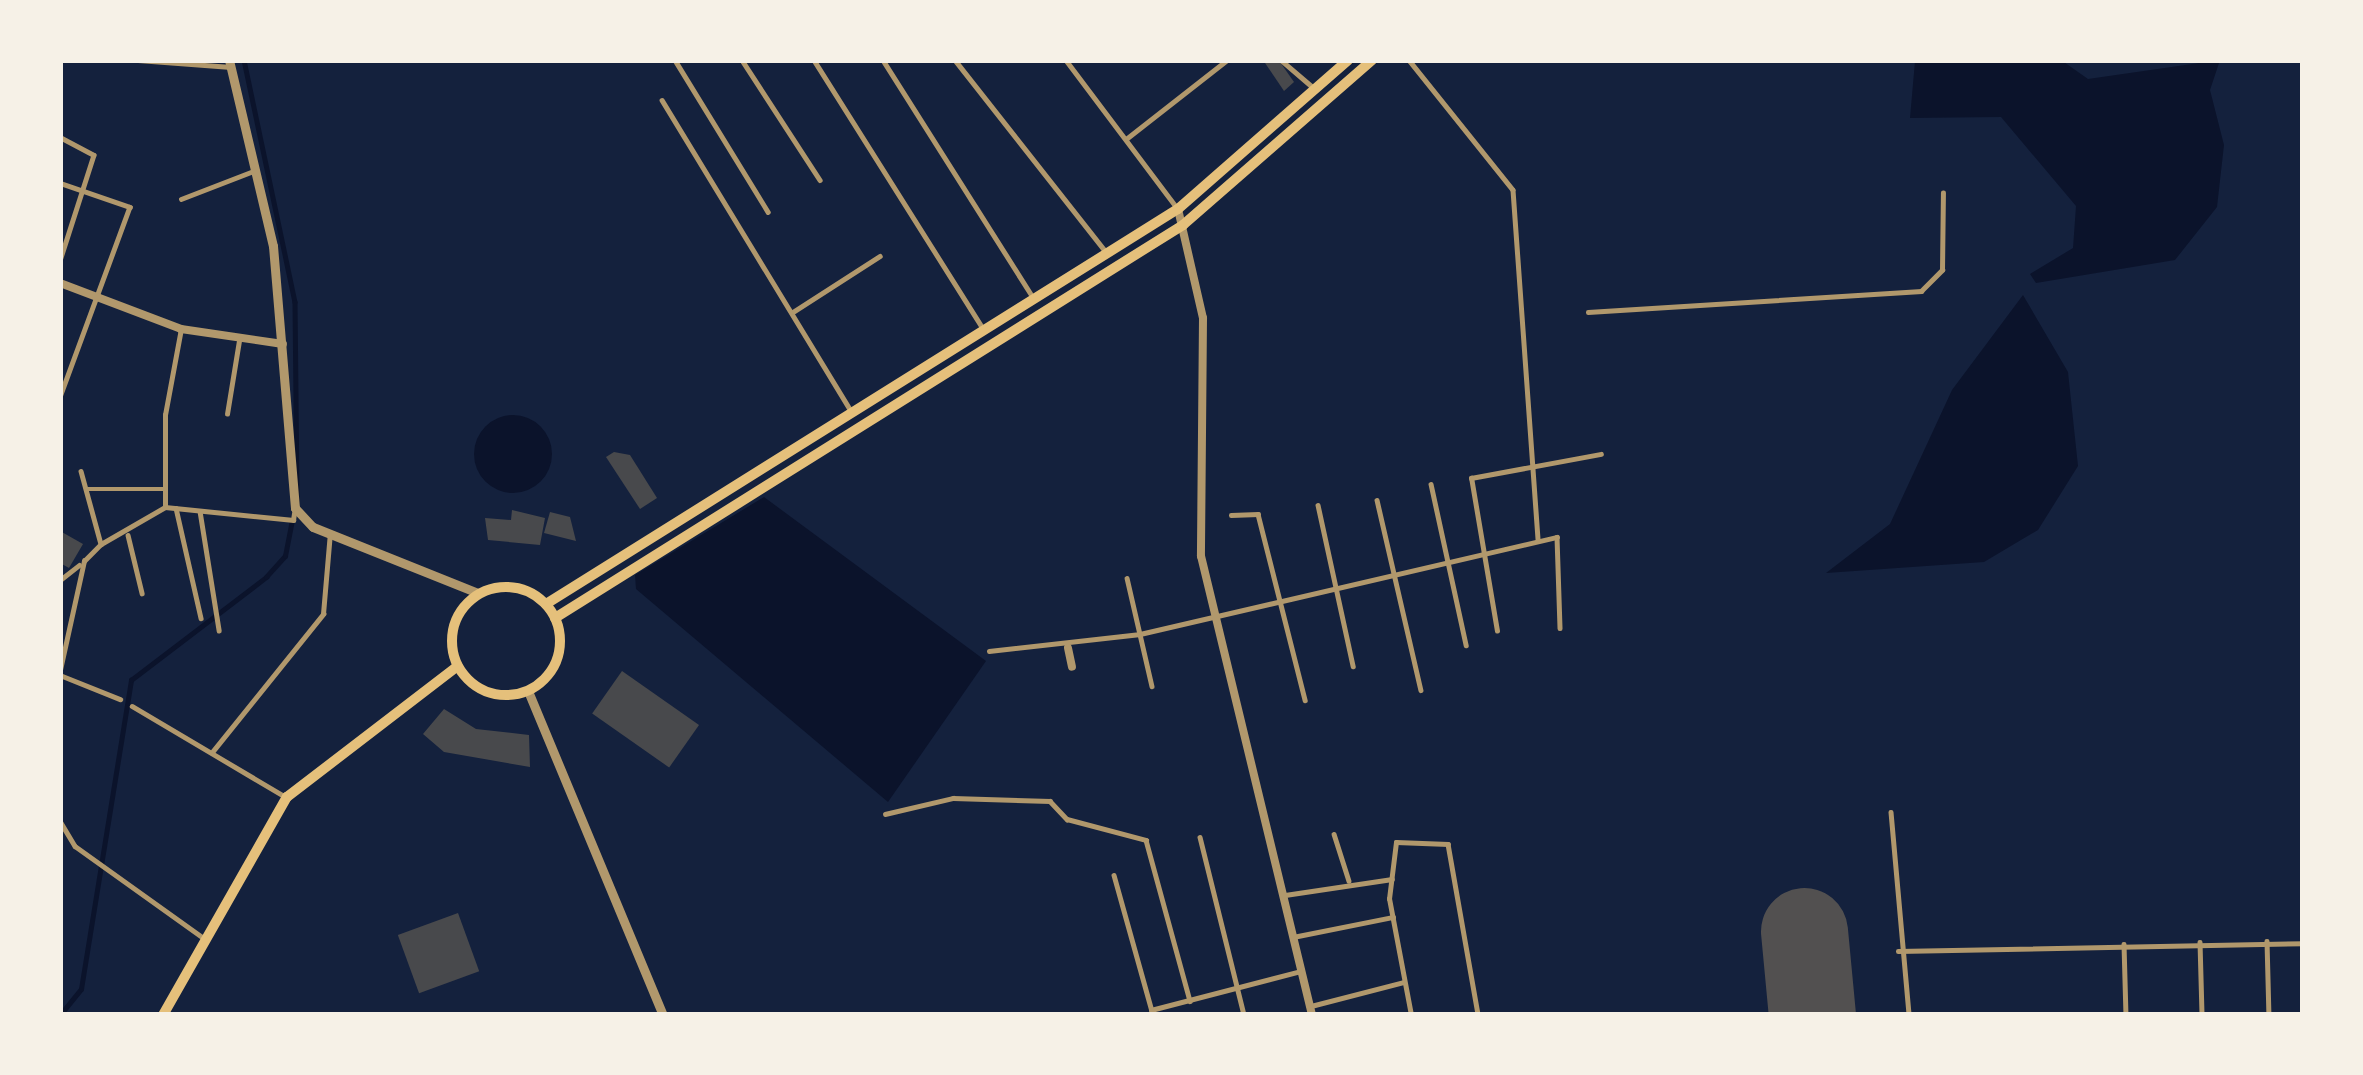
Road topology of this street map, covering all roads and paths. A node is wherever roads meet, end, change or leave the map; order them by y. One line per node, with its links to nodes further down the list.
1 (138, 60): 13 (lane)
2 (675, 60): 25 (lane)
3 (742, 60): 19 (lane)
4 (814, 60): 35 (lane)
5 (883, 60): 32 (lane)
6 (955, 60): 27 (lane)
7 (1066, 60): 17 (lane)
8 (1227, 60): 17 (lane)
9 (1281, 60): 14 (lane)
10 (1348, 60): 14 (main road)
11 (1372, 60): 26 (main road)
12 (1409, 60): 43 (lane)
13 (230, 63): 18 (street)
14 (1315, 89): 24 (main road)
15 (662, 100): 34 (lane)
16 (60, 137): 21 (lane)
17 (1126, 139): 24 (lane)
18 (256, 170): 23 (lane); 38 (street)
19 (820, 180)
20 (60, 183): 21 (lane)
21 (84, 192): 29 (lane); 31 (lane)
22 (1943, 193): 33 (lane)
23 (181, 199)
24 (1178, 209): 26 (street); 27 (main road)
25 (768, 212)
26 (1183, 226): 70 (street); 72 (main road)
27 (1107, 253): 32 (main road)
28 (880, 256): 34 (lane)
29 (60, 261)
30 (60, 283): 31 (street)
31 (96, 296): 36 (street); 39 (lane)
32 (1034, 298): 35 (main road)
33 (1588, 311)
34 (793, 312): 40 (lane)
35 (983, 328): 40 (main road)
36 (181, 329): 37 (street); 47 (lane)
37 (239, 341): 38 (street); 41 (lane)
38 (284, 344): 52 (street)
39 (60, 397)
40 (850, 409): 69 (main road)
41 (227, 414)
42 (1601, 454): 43 (lane)
43 (1533, 463): 57 (lane); 59 (lane)
44 (81, 471): 46 (lane)
45 (1431, 484): 60 (lane)
46 (86, 489): 47 (lane); 58 (lane)
47 (166, 489): 50 (lane)
48 (1377, 500): 62 (lane)
49 (1318, 505): 65 (lane)
50 (166, 507): 51 (lane); 56 (lane)
51 (176, 508): 53 (lane); 71 (lane)
52 (295, 508): 53 (lane); 55 (street)
53 (200, 511): 74 (lane)
54 (1232, 515): 68 (lane)
55 (330, 532): 67 (street); 90 (lane)
56 (128, 535): 58 (lane); 66 (lane)
57 (1538, 541): 59 (lane); 73 (lane)
58 (101, 544): 61 (lane)
59 (1482, 551): 60 (lane); 75 (lane)
60 (1447, 558): 62 (lane); 77 (lane)
61 (83, 561): 64 (lane); 83 (lane)
62 (1394, 570): 65 (lane); 85 (lane)
63 (1127, 578): 76 (lane)
64 (60, 580)
65 (1335, 583): 68 (lane); 81 (lane)
66 (142, 593)
67 (478, 593): 69 (main road); 80 (main road)
68 (1278, 594): 70 (lane); 88 (lane)
69 (546, 604): 72 (main road)
70 (1213, 614): 76 (lane); 100 (street)
71 (201, 618)
72 (554, 618): 86 (main road)
73 (1560, 628)
74 (219, 629)
75 (1498, 631)
76 (1140, 634): 78 (lane); 84 (lane)
77 (1466, 645)
78 (1068, 648): 79 (lane); 82 (street)
79 (989, 651)
80 (458, 666): 86 (main road); 91 (main road)
81 (1353, 666)
82 (1072, 667)
83 (60, 673): 87 (lane)
84 (1152, 686)
85 (1420, 690)
86 (528, 691): 116 (street)
87 (120, 699)
88 (1304, 700)
89 (132, 706): 90 (lane)
90 (213, 751): 91 (lane)
91 (287, 797): 103 (main road)
92 (1891, 812): 108 (lane)
93 (885, 814): 112 (lane)
94 (60, 821): 103 (lane)
95 (1334, 835): 99 (lane)
96 (1200, 837): 111 (lane)
97 (1114, 875): 114 (lane)
98 (1392, 879): 99 (lane); 101 (lane); 119 (lane)
99 (1349, 880): 100 (lane)
100 (1283, 896): 102 (street)
101 (1393, 917): 102 (lane); 110 (lane)
102 (1293, 937): 109 (street)
103 (206, 940): 115 (main road)
104 (2267, 941): 105 (lane); 106 (lane); 123 (lane)
105 (2200, 942): 107 (lane); 122 (lane)
106 (2303, 943)
107 (2124, 944): 108 (lane); 121 (lane)
108 (1898, 951): 120 (lane)
109 (1301, 971): 111 (lane); 113 (street)
110 (1405, 982): 113 (lane); 118 (lane)
111 (1238, 990): 112 (lane); 117 (lane)
112 (1190, 1001): 114 (lane)
113 (1311, 1010)
114 (1152, 1012)
115 (163, 1015)
116 (663, 1015)
117 (1244, 1015)
118 (1411, 1015)
119 (1478, 1015)
120 (1909, 1015)
121 (2126, 1015)
122 (2202, 1015)
123 (2269, 1015)

